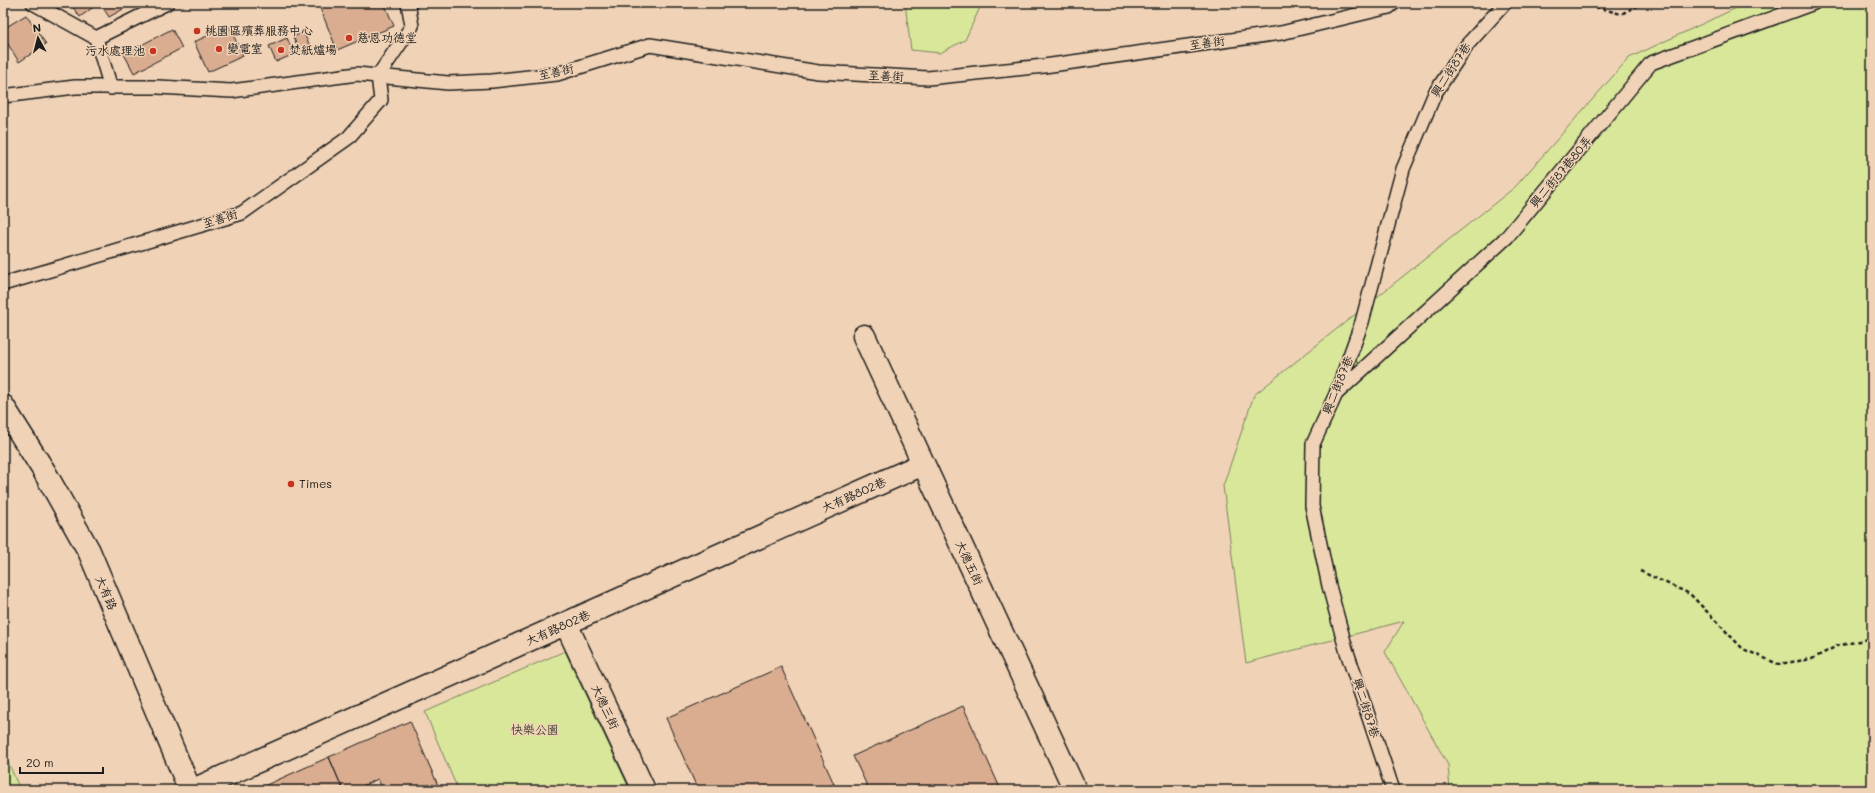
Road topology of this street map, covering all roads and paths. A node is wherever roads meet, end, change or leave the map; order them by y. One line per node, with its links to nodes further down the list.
1 (33, 3): 9 (lane)
2 (167, 3): 9 (lane)
3 (408, 3): 10 (lane)
4 (1394, 3): 10 (lane, 至善街)
5 (1504, 3): 15 (lane, 興二街87巷)
6 (1582, 3): 7 (path)
7 (1644, 3)
8 (1814, 3): 15 (lane, 興二街87巷80弄)
9 (96, 38): 11 (lane)
10 (378, 76): 11 (lane, 至善街); 13 (lane, 至善街)
11 (111, 88): 12 (lane, 至善街)
12 (3, 96)
13 (3, 284)
14 (864, 336): 17 (street, 大德五街)
15 (1336, 394): 24 (lane, 興二街87巷)
16 (3, 406): 21 (street, 大有路)
17 (923, 464): 19 (street, 大有路802巷); 23 (street, 大德五街)
18 (1640, 571): 20 (path)
19 (566, 624): 21 (street, 大有路802巷); 22 (street, 大德三街)
20 (1872, 638)
21 (191, 790)
22 (644, 790)
23 (1075, 790)
24 (1393, 790)

